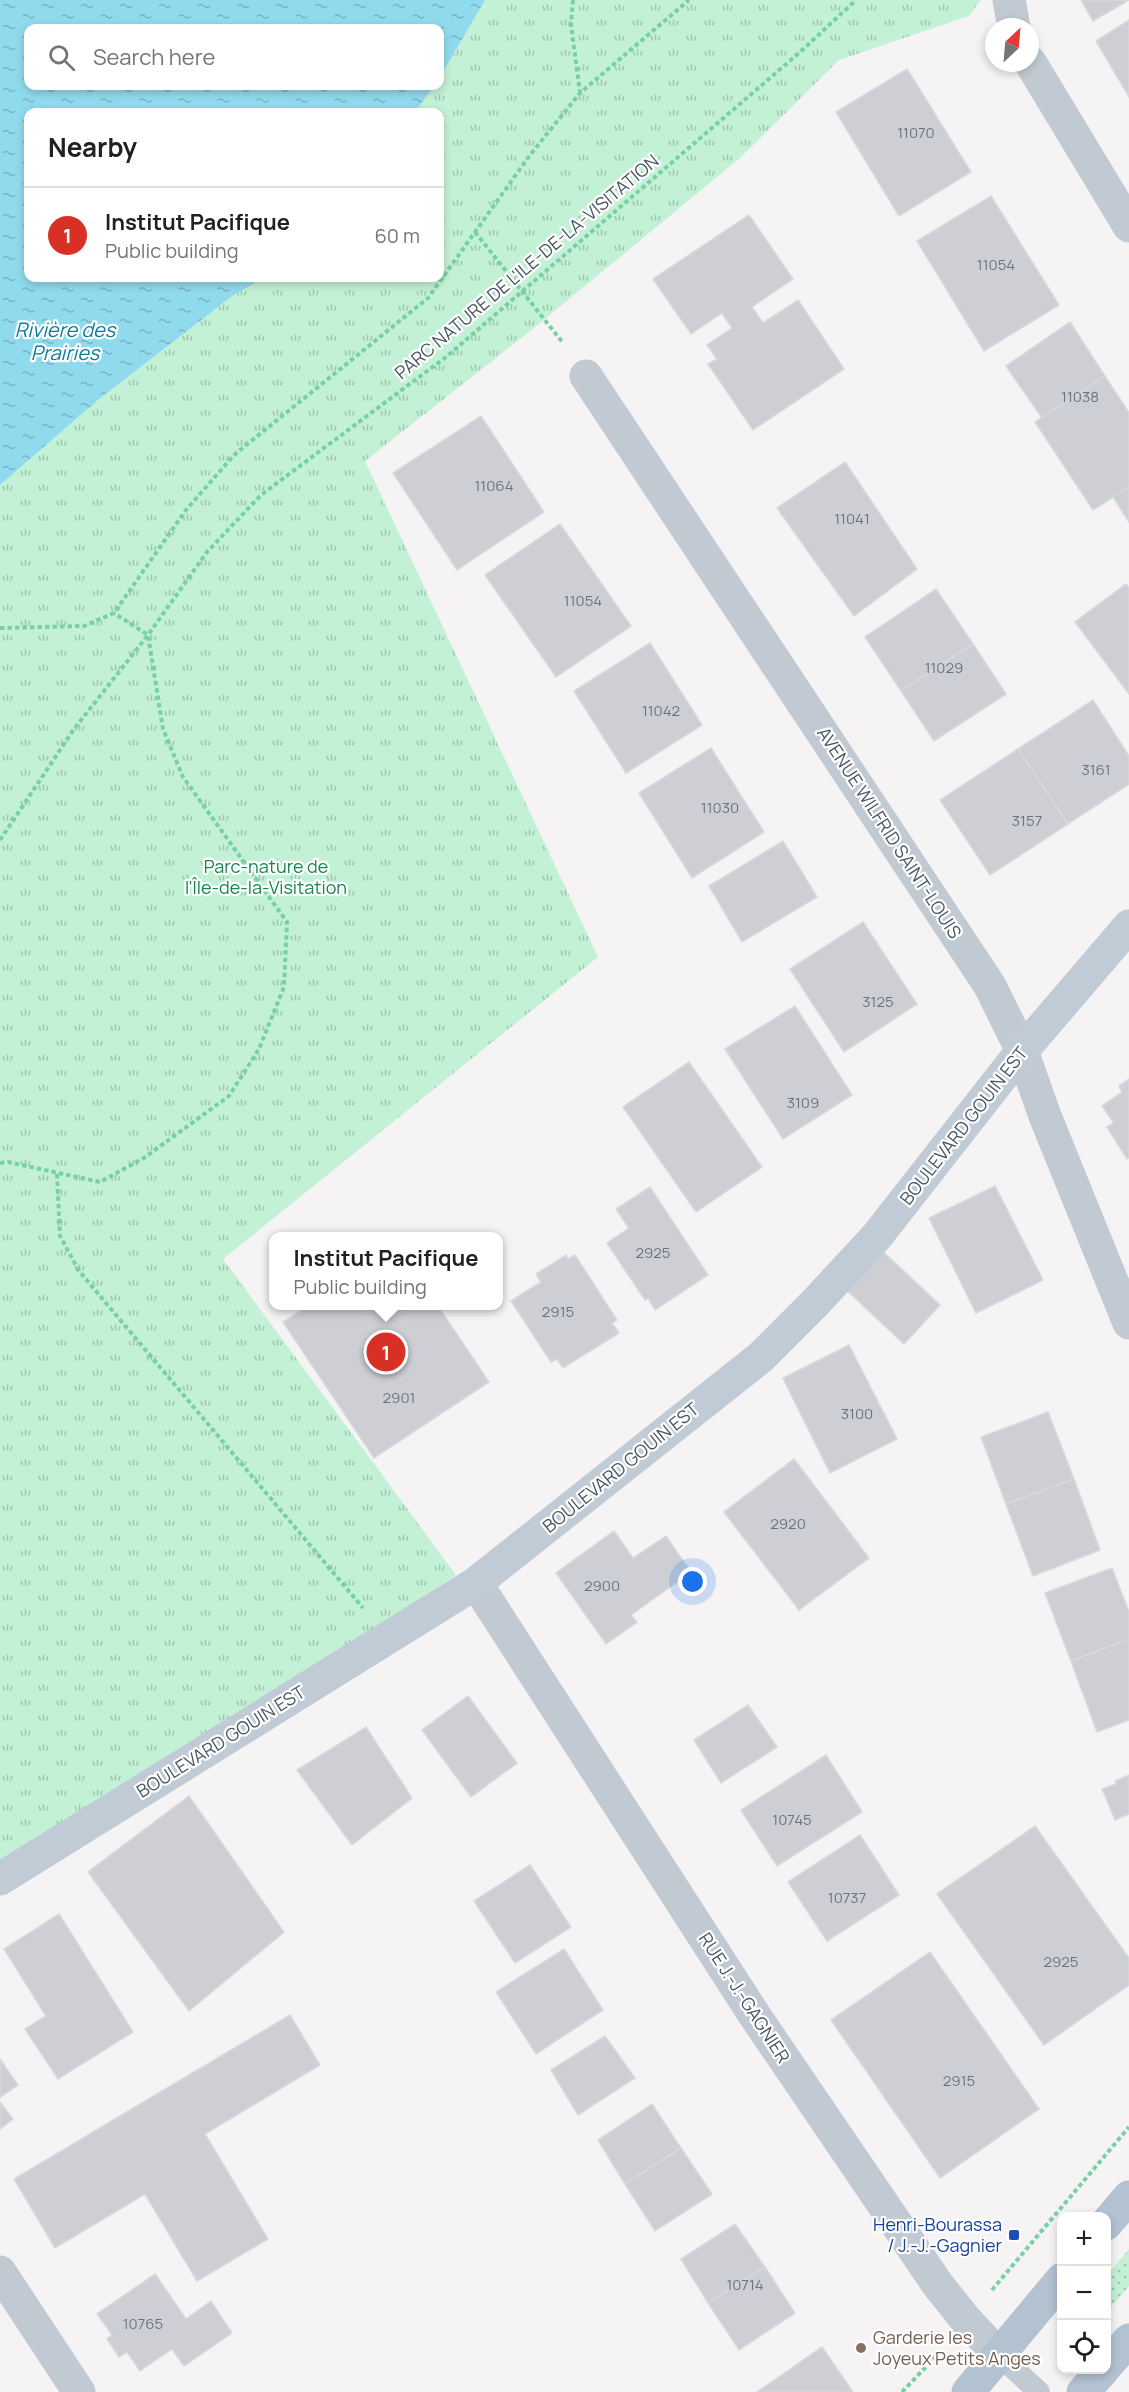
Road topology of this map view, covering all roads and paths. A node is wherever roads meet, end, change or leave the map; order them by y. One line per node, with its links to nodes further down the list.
1 (573, 0): 7 (path)
2 (689, 0): 7 (path)
3 (856, 0): 12 (path, PARC NATURE DE L'ILE-DE-LA-VISITATION)
4 (1009, 0): 5 (street)
5 (1012, 18)
6 (1036, 72): 8 (street)
7 (580, 93): 9 (path)
8 (1129, 226)
9 (476, 232): 10 (path); 12 (path)
10 (444, 276)
11 (440, 282): 15 (path)
12 (523, 290): 13 (path); 17 (path, PARC NATURE DE L'ILE-DE-LA-VISITATION)
13 (544, 317)
14 (586, 376): 20 (street, AVENUE WILFRID SAINT-LOUIS)
15 (114, 613): 16 (path); 17 (path)
16 (0, 628)
17 (147, 635): 18 (path, PARC NATURE DE L'ILE-DE-LA-VISITATION); 22 (path)
18 (0, 840)
19 (1129, 926): 20 (street, BOULEVARD GOUIN EST)
20 (1022, 1052): 23 (street, AVENUE WILFRID SAINT-LOUIS); 24 (street, BOULEVARD GOUIN EST)
21 (0, 1163): 22 (path)
22 (57, 1174): 25 (path)
23 (1129, 1323)
24 (476, 1583): 25 (street, BOULEVARD GOUIN EST); 34 (street, RUE J.-J.-GAGNIER)
25 (387, 1638): 26 (street, BOULEVARD GOUIN EST)
26 (0, 1879)
27 (1129, 2127): 31 (path)
28 (1129, 2197): 29 (main road)
29 (1111, 2219)
30 (0, 2272): 38 (street)
31 (1000, 2281)
32 (1057, 2286): 34 (main road)
33 (1129, 2340): 36 (main road)
34 (999, 2355): 40 (main road); 41 (lane, RUE J.-J.-GAGNIER)
35 (935, 2357): 39 (path)
36 (1111, 2361)
37 (1099, 2374): 42 (main road)
38 (79, 2392)
39 (902, 2392)
40 (968, 2392)
41 (1039, 2392)
42 (1083, 2392)

